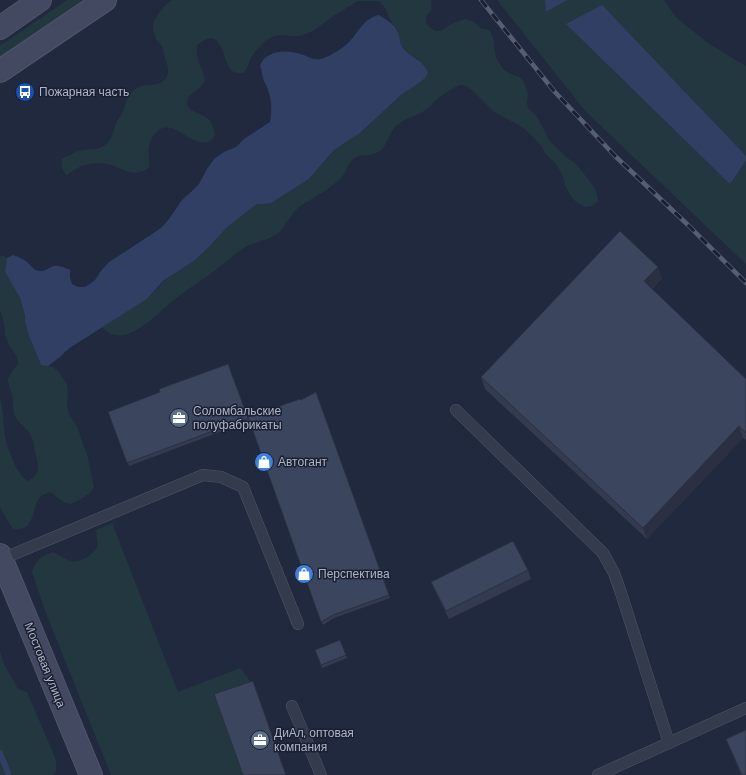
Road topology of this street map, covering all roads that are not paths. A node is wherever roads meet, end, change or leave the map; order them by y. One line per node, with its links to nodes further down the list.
1 (40, 0): 3 (main road)
2 (105, 0): 4 (main road)
3 (0, 28)
4 (0, 71)
5 (456, 410): 10 (lane)
6 (1, 557): 7 (lane); 11 (main road, Мостовая улица)
7 (298, 624)
8 (292, 706): 12 (lane)
9 (746, 708): 10 (lane)
10 (669, 743): 13 (lane)
11 (90, 775)
12 (321, 775)
13 (598, 775)

